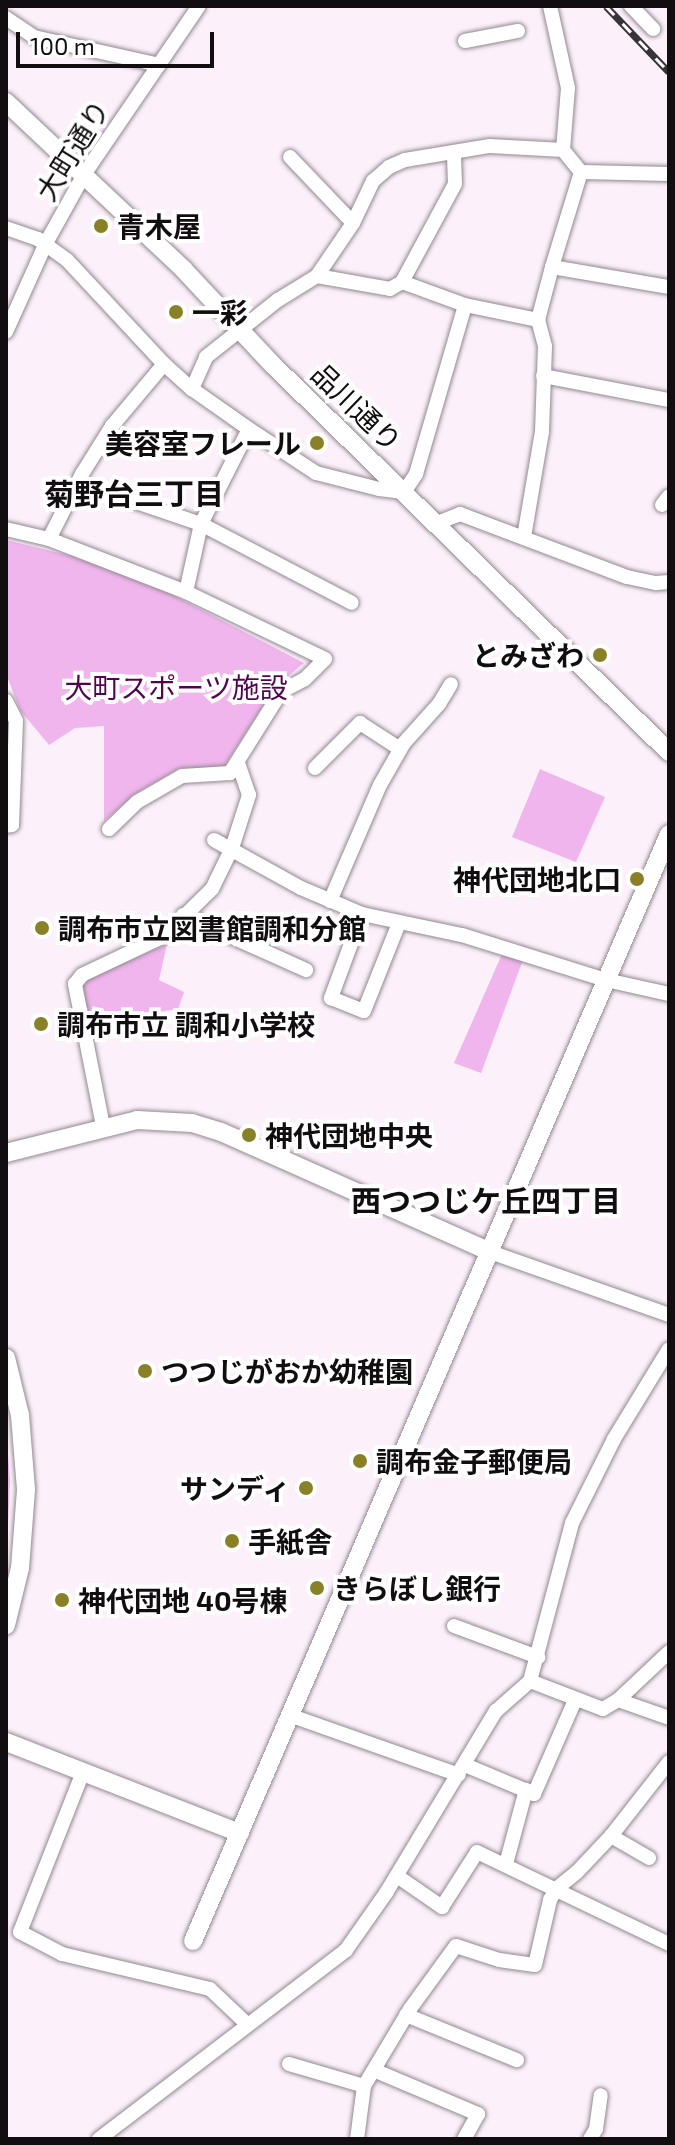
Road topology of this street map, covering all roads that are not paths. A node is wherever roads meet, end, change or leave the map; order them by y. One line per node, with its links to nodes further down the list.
1 (199, 6): 8 (street, 大町通り)
2 (550, 6): 10 (street)
3 (631, 6): 5 (street)
4 (6, 18): 8 (street)
5 (653, 29)
6 (518, 31): 7 (street)
7 (465, 41)
8 (159, 65): 14 (street, 大町通り)
9 (6, 102): 14 (street, 品川通り)
10 (563, 150): 11 (street); 13 (street)
11 (454, 153): 16 (street); 21 (street)
12 (290, 157): 16 (street)
13 (581, 172): 15 (street); 19 (street)
14 (85, 173): 18 (street, 大町通り); 25 (street, 品川通り)
15 (669, 174)
16 (353, 223): 20 (street)
17 (6, 228): 18 (street)
18 (46, 243): 26 (street, 大町通り); 27 (street)
19 (552, 267): 22 (street); 24 (street)
20 (317, 276): 21 (street); 25 (street)
21 (402, 282): 23 (street)
22 (669, 287)
23 (465, 305): 24 (street); 32 (street)
24 (538, 320): 28 (street)
25 (241, 330): 29 (street); 32 (street, 品川通り)
26 (6, 332)
27 (164, 364): 29 (street); 38 (street)
28 (543, 376): 30 (street); 37 (street)
29 (192, 389): 31 (street)
30 (669, 400)
31 (249, 429): 32 (street); 34 (street)
32 (404, 492): 35 (street, 品川通り)
33 (116, 495): 34 (street)
34 (201, 524): 40 (street); 41 (street)
35 (435, 524): 37 (street); 45 (street, 品川通り)
36 (6, 529): 38 (street)
37 (524, 537): 39 (street)
38 (49, 539): 40 (street)
39 (669, 582)
40 (186, 592): 46 (street)
41 (352, 603)
42 (451, 684): 44 (street)
43 (6, 701): 48 (street)
44 (400, 749): 47 (street); 53 (street)
45 (669, 752)
46 (238, 763): 49 (street); 52 (street)
47 (315, 768)
48 (6, 826)
49 (109, 829)
50 (669, 834): 58 (street)
51 (214, 840): 52 (street)
52 (232, 848): 53 (street); 55 (street)
53 (330, 901): 54 (street)
54 (362, 914): 56 (street); 56 (street)
55 (183, 915): 57 (street); 60 (street)
56 (399, 923): 58 (street)
57 (306, 970)
58 (606, 980): 59 (street); 62 (street)
59 (669, 994)
60 (103, 1126): 61 (street); 62 (street)
61 (6, 1153)
62 (490, 1252): 63 (street); 73 (street)
63 (669, 1315)
64 (669, 1349): 69 (street)
65 (6, 1358): 66 (street)
66 (6, 1625)
67 (454, 1626): 69 (street)
68 (669, 1652): 72 (street)
69 (538, 1657): 70 (street)
70 (530, 1681): 71 (street); 77 (street)
71 (575, 1700): 72 (street); 79 (street)
72 (618, 1700): 74 (street)
73 (289, 1715): 77 (street); 80 (street)
74 (669, 1718)
75 (6, 1742): 78 (street)
76 (669, 1762): 81 (street)
77 (462, 1770): 79 (street); 84 (street)
78 (83, 1772): 80 (street); 86 (street)
79 (526, 1790): 83 (street)
80 (240, 1833): 87 (street)
81 (611, 1836): 82 (street); 85 (street)
82 (649, 1858)
83 (506, 1864): 84 (street); 85 (street)
84 (397, 1876): 90 (street)
85 (556, 1889): 88 (street); 89 (street)
86 (13, 1931): 90 (street)
87 (193, 1941)
88 (669, 1944)
89 (406, 2015): 91 (street); 93 (street)
90 (248, 2025): 96 (street)
91 (517, 2060)
92 (289, 2064): 94 (street)
93 (376, 2071): 94 (street); 98 (street)
94 (364, 2086): 97 (street)
95 (601, 2095): 99 (street)
96 (99, 2139)
97 (357, 2139)
98 (464, 2139)
99 (590, 2139)

